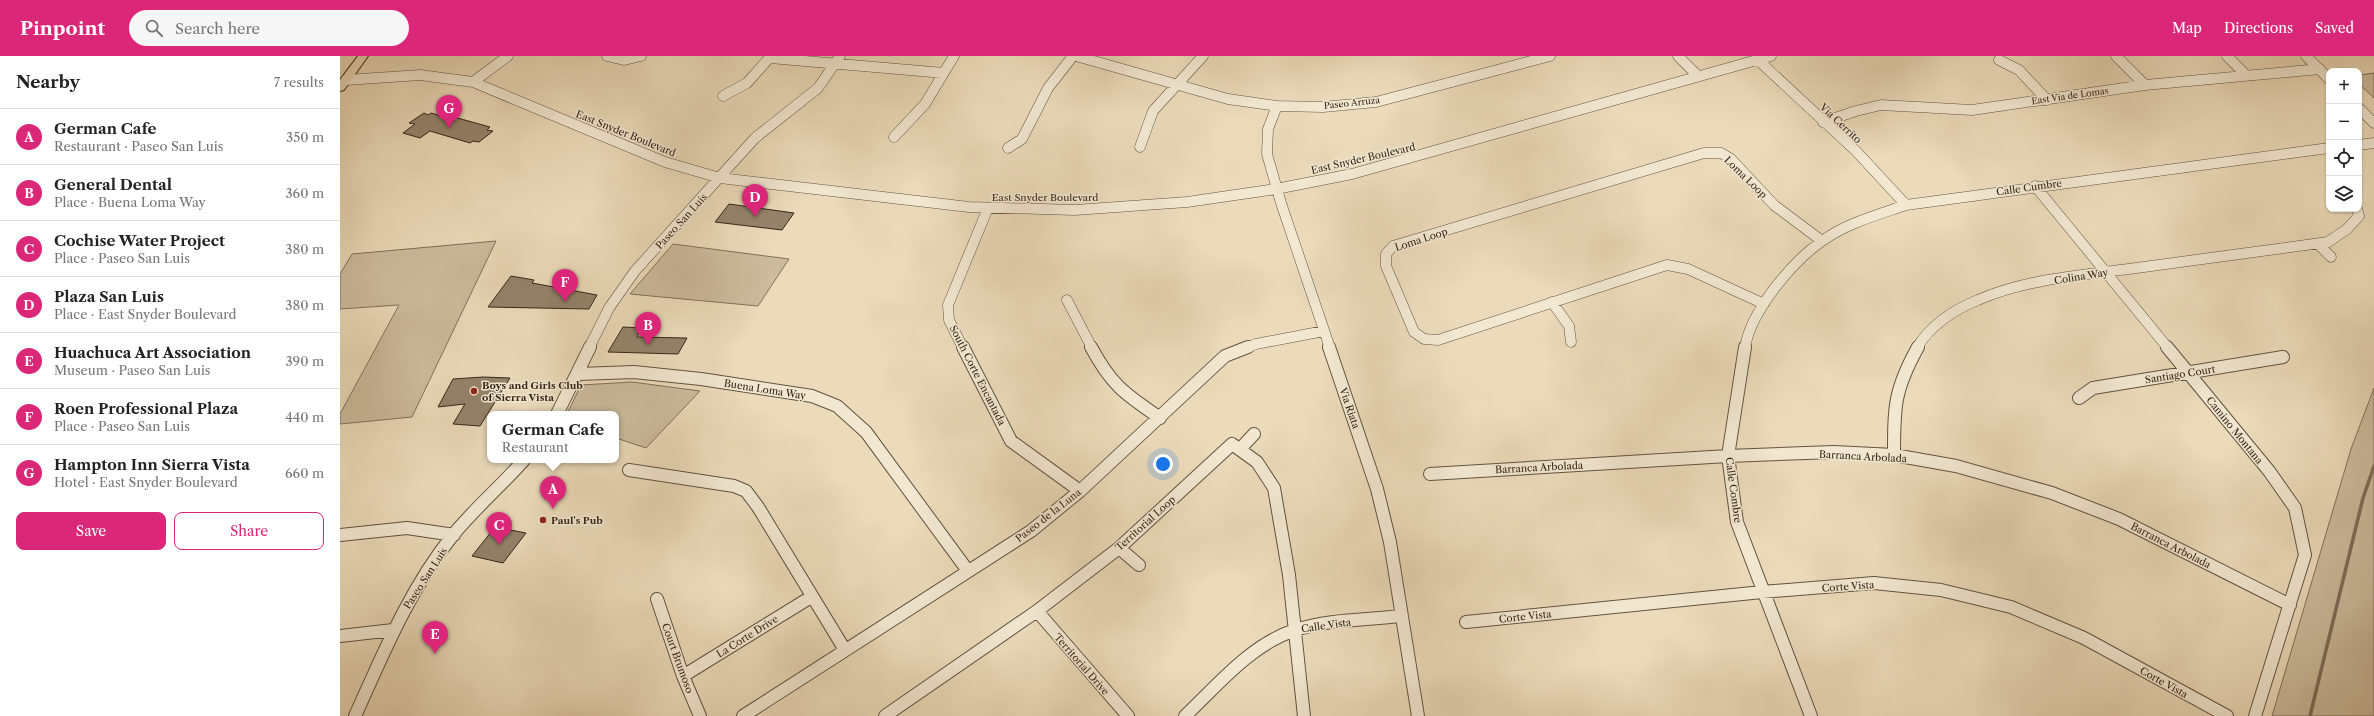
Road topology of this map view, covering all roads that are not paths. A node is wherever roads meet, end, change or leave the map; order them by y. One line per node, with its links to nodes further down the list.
1 (363, 56): 27 (main road)
2 (508, 56): 26 (street)
3 (607, 56): 4 (street)
4 (641, 56)
5 (954, 56): 22 (street)
6 (1073, 56): 42 (street)
7 (1076, 56): 28 (street, Paseo Arruza)
8 (1203, 56): 28 (street)
9 (1507, 56): 20 (street)
10 (1550, 56): 20 (street, Paseo Arruza)
11 (1678, 56): 24 (street)
12 (1770, 56): 18 (street, East Snyder Boulevard)
13 (2116, 56): 29 (street)
14 (2227, 56): 23 (street)
15 (2306, 56): 21 (street)
16 (770, 57): 17 (street); 30 (street)
17 (837, 59): 22 (street); 44 (street, Paseo San Luis)
18 (1758, 60): 24 (street, East Snyder Boulevard); 36 (street, Via Cerrito)
19 (1999, 60): 32 (street)
20 (1516, 65): 33 (street, Paseo Arruza)
21 (2320, 69): 23 (street, East Via de Lomas); 25 (street)
22 (944, 73): 38 (street)
23 (2245, 74): 29 (street, East Via de Lomas)
24 (1698, 76): 46 (street, East Snyder Boulevard)
25 (2326, 76)
26 (473, 82): 27 (street, East Snyder Boulevard); 44 (street, East Snyder Boulevard)
27 (343, 84)
28 (1175, 85): 33 (street, Paseo Arruza); 41 (street)
29 (2145, 85): 32 (street, East Via de Lomas)
30 (723, 96)
31 (1900, 96): 34 (street)
32 (2047, 100): 34 (street, East Via de Lomas)
33 (1277, 106): 46 (street, Via Riata)
34 (1904, 107): 36 (street, East Via de Lomas)
35 (2362, 111): 37 (street)
36 (1823, 122): 47 (street, Via Cerrito)
37 (2374, 123)
38 (894, 137)
39 (2374, 143): 40 (street)
40 (2362, 145)
41 (1140, 147)
42 (1008, 148)
43 (2326, 149): 45 (street, Calle Cumbre)
44 (720, 178): 48 (street, East Snyder Boulevard); 61 (street, Paseo San Luis)
45 (2035, 186): 47 (street, Calle Cumbre); 53 (street, Camino Montana)
46 (1276, 188): 48 (street, East Snyder Boulevard); 57 (street, Via Riata)
47 (1906, 205): 50 (street, Calle Cumbre)
48 (988, 208): 72 (street, South Corte Encantada)
49 (2357, 212): 51 (street, Colina Way)
50 (1822, 242): 55 (street, Loma Loop); 56 (street, Calle Cumbre)
51 (2318, 244): 52 (street); 53 (street, Colina Way)
52 (2331, 257)
53 (2104, 272): 60 (street, Camino Montana); 67 (street, Colina Way)
54 (1067, 300): 64 (street)
55 (1552, 302): 56 (street, Loma Loop); 58 (street)
56 (1764, 304): 68 (street, Calle Combre)
57 (1324, 332): 64 (street, Paseo de la Luna); 83 (street, Via Riata)
58 (1571, 342)
59 (2283, 357): 60 (street, Santiago Court)
60 (2188, 372): 62 (street, Santiago Court); 81 (street, Camino Montana)
61 (578, 374): 63 (street, Paseo San Luis); 77 (street, Buena Loma Way)
62 (2079, 398)
63 (559, 411)
64 (1160, 418): 72 (street, Paseo de la Luna)
65 (1254, 434): 66 (street)
66 (1240, 449): 75 (street, Territorial Loop); 86 (street)
67 (1894, 455): 68 (street, Barranca Arbolada); 81 (street, Barranca Arbolada)
68 (1728, 456): 71 (street, Barranca Arbolada); 78 (street, Calle Combre)
69 (521, 463): 74 (street, Paseo San Luis)
70 (629, 470): 79 (street)
71 (1430, 474)
72 (1080, 491): 77 (street, Paseo de la Luna)
73 (340, 535): 74 (street)
74 (454, 535): 85 (street, Paseo San Luis)
75 (1119, 548): 76 (street); 82 (street, Territorial Loop)
76 (1139, 565)
77 (968, 571): 88 (street, Paseo de la Luna)
78 (1762, 592): 84 (street, Corte Vista); 98 (street, Calle Combre); 99 (street, Corte Vista)
79 (811, 597): 88 (street); 89 (street, La Corte Drive)
80 (657, 599): 89 (street, Court Brumoso)
81 (2290, 606): 100 (street, Camino Montana)
82 (1037, 611): 90 (street, Territorial Loop); 94 (street, Territorial Drive)
83 (1401, 616): 86 (street, Calle Vista); 97 (street, Via Riata)
84 (1466, 622)
85 (393, 630): 87 (street); 91 (street, Paseo San Luis)
86 (1294, 630): 95 (street, Calle Vista); 96 (street)
87 (340, 636)
88 (845, 650): 93 (street, Paseo de la Luna)
89 (683, 676): 92 (street, Court Brumoso)
90 (894, 714)
91 (355, 716)
92 (700, 716)
93 (743, 716)
94 (1128, 716)
95 (1185, 716)
96 (1304, 716)
97 (1418, 716)
98 (1811, 716)
99 (2227, 716)
100 (2255, 716)

